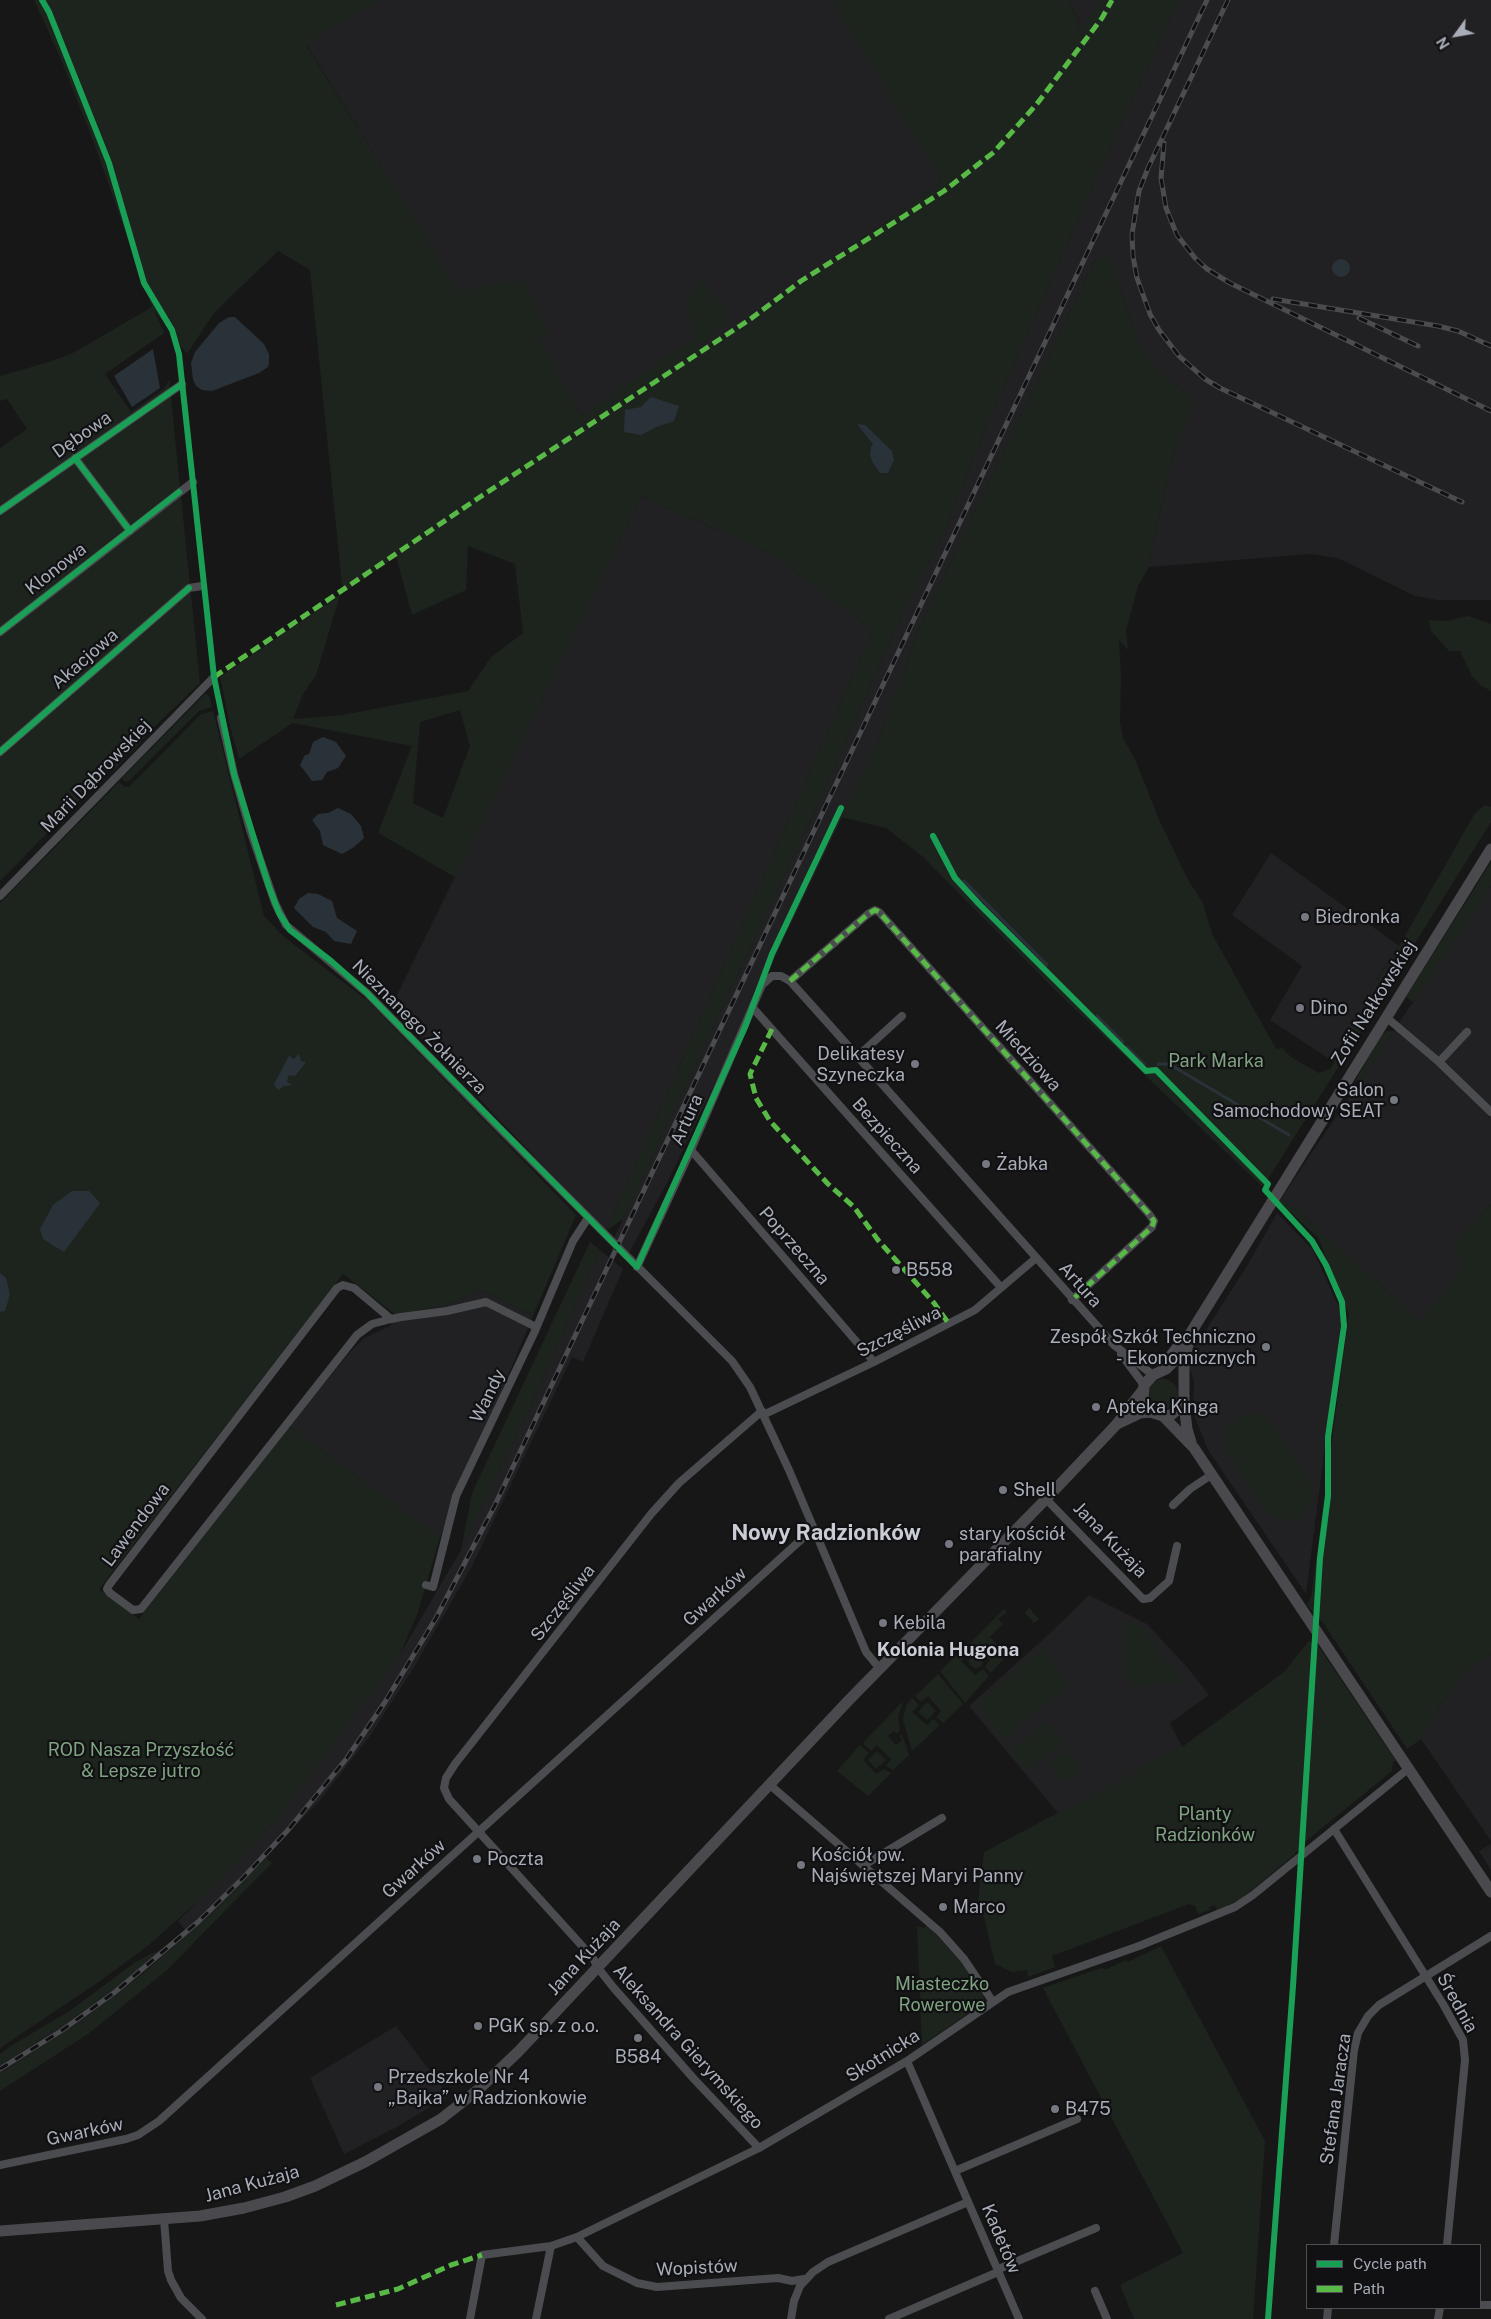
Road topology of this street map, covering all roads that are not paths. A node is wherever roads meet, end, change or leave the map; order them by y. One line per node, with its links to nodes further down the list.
1 (182, 384): 2 (street, Dębowa)
2 (75, 458): 4 (street, Dębowa); 5 (street)
3 (193, 482): 5 (street, Klonowa)
4 (0, 511)
5 (130, 531): 7 (street, Klonowa)
6 (202, 586): 10 (street, Akacjowa)
7 (0, 632)
8 (214, 677): 12 (street, Marii Dąbrowskiej)
9 (221, 718): 22 (street, Nieznanego Żołnierza)
10 (0, 752)
11 (1491, 849): 16 (street, Zofii Nałkowskiej)
12 (0, 896)
13 (790, 981): 14 (street, Artura); 18 (street, Artura); 26 (street, Miedziowa)
14 (753, 1008): 21 (street, Artura); 25 (street, Bezpieczna)
15 (902, 1016): 18 (street)
16 (1386, 1017): 19 (street); 29 (street, Zofii Nałkowskiej)
17 (1467, 1032): 19 (street)
18 (858, 1056): 23 (street, Artura)
19 (1440, 1062): 20 (street)
20 (1491, 1112)
21 (691, 1150): 24 (street, Artura); 32 (street, Poprzeczna)
22 (588, 1218): 24 (street, Nieznanego Żołnierza); 28 (street, Wandy)
23 (1036, 1258): 26 (street, Artura); 32 (street, Szczęśliwa)
24 (637, 1267): 38 (street, Nieznanego Żołnierza)
25 (998, 1284)
26 (1072, 1300): 30 (street, Artura)
27 (391, 1320): 27 (street, Lawendowa); 28 (street, Lawendowa)
28 (536, 1327): 47 (street, Wandy)
29 (1193, 1329): 31 (street); 33 (street, Zofii Nałkowskiej); 35 (street)
30 (1117, 1348): 31 (street, Artura); 34 (street, Artura)
31 (1134, 1361): 33 (street, Artura)
32 (874, 1362): 38 (street, Szczęśliwa)
33 (1157, 1374): 34 (street); 35 (street)
34 (1143, 1388): 37 (street); 40 (street, Jana Kużaja)
35 (1185, 1390): 36 (street)
36 (1184, 1404): 39 (street); 41 (street)
37 (1150, 1412): 39 (street); 40 (street, Jana Kużaja)
38 (763, 1413): 45 (street, Nieznanego Żołnierza); 53 (street, Szczęśliwa)
39 (1163, 1416): 41 (street)
40 (1116, 1424): 43 (street, Jana Kużaja)
41 (1194, 1448): 42 (street)
42 (1211, 1474): 44 (street); 49 (street)
43 (1046, 1499): 46 (street, Jana Kużaja); 48 (street, Jana Kużaja)
44 (1174, 1505)
45 (814, 1528): 48 (street, Nieznanego Żołnierza); 53 (street, Gwarków)
46 (1177, 1546)
47 (426, 1585)
48 (880, 1669): 50 (street, Jana Kużaja)
49 (1408, 1770): 52 (street, Skotnicka); 55 (street)
50 (770, 1785): 54 (street); 57 (street, Jana Kużaja)
51 (942, 1818): 54 (street)
52 (1334, 1829): 58 (street, Średnia); 59 (street, Skotnicka)
53 (478, 1831): 57 (street, Aleksandra Gierymskiego); 63 (street, Gwarków)
54 (864, 1865): 59 (street)
55 (1491, 1892)
56 (1491, 1936): 58 (street, Stefana Jaracza)
57 (598, 1968): 62 (street, Aleksandra Gierymskiego); 66 (street, Jana Kużaja)
58 (1425, 1976): 70 (street, Stefana Jaracza); 71 (street, Średnia)
59 (993, 2002): 60 (street, Skotnicka)
60 (907, 2061): 62 (street, Skotnicka); 64 (street, Kadetów)
61 (1077, 2120): 64 (street)
62 (759, 2148): 69 (street, Skotnicka)
63 (0, 2165)
64 (955, 2171): 65 (street, Kadetów)
65 (968, 2202): 73 (street, Kadetów); 74 (street)
66 (164, 2219): 68 (street, Jana Kużaja); 76 (street)
67 (1096, 2228): 73 (street)
68 (0, 2231)
69 (577, 2237): 72 (street, Skotnicka); 74 (street, Wopistów)
70 (1334, 2244)
71 (1447, 2244)
72 (551, 2246): 77 (street, Skotnicka); 78 (street)
73 (998, 2272): 80 (street); 81 (street, Kadetów)
74 (804, 2279): 79 (street)
75 (1095, 2291): 82 (street)
76 (202, 2319)
77 (470, 2319)
78 (536, 2319)
79 (791, 2319)
80 (889, 2319)
81 (1019, 2319)
82 (1107, 2319)

